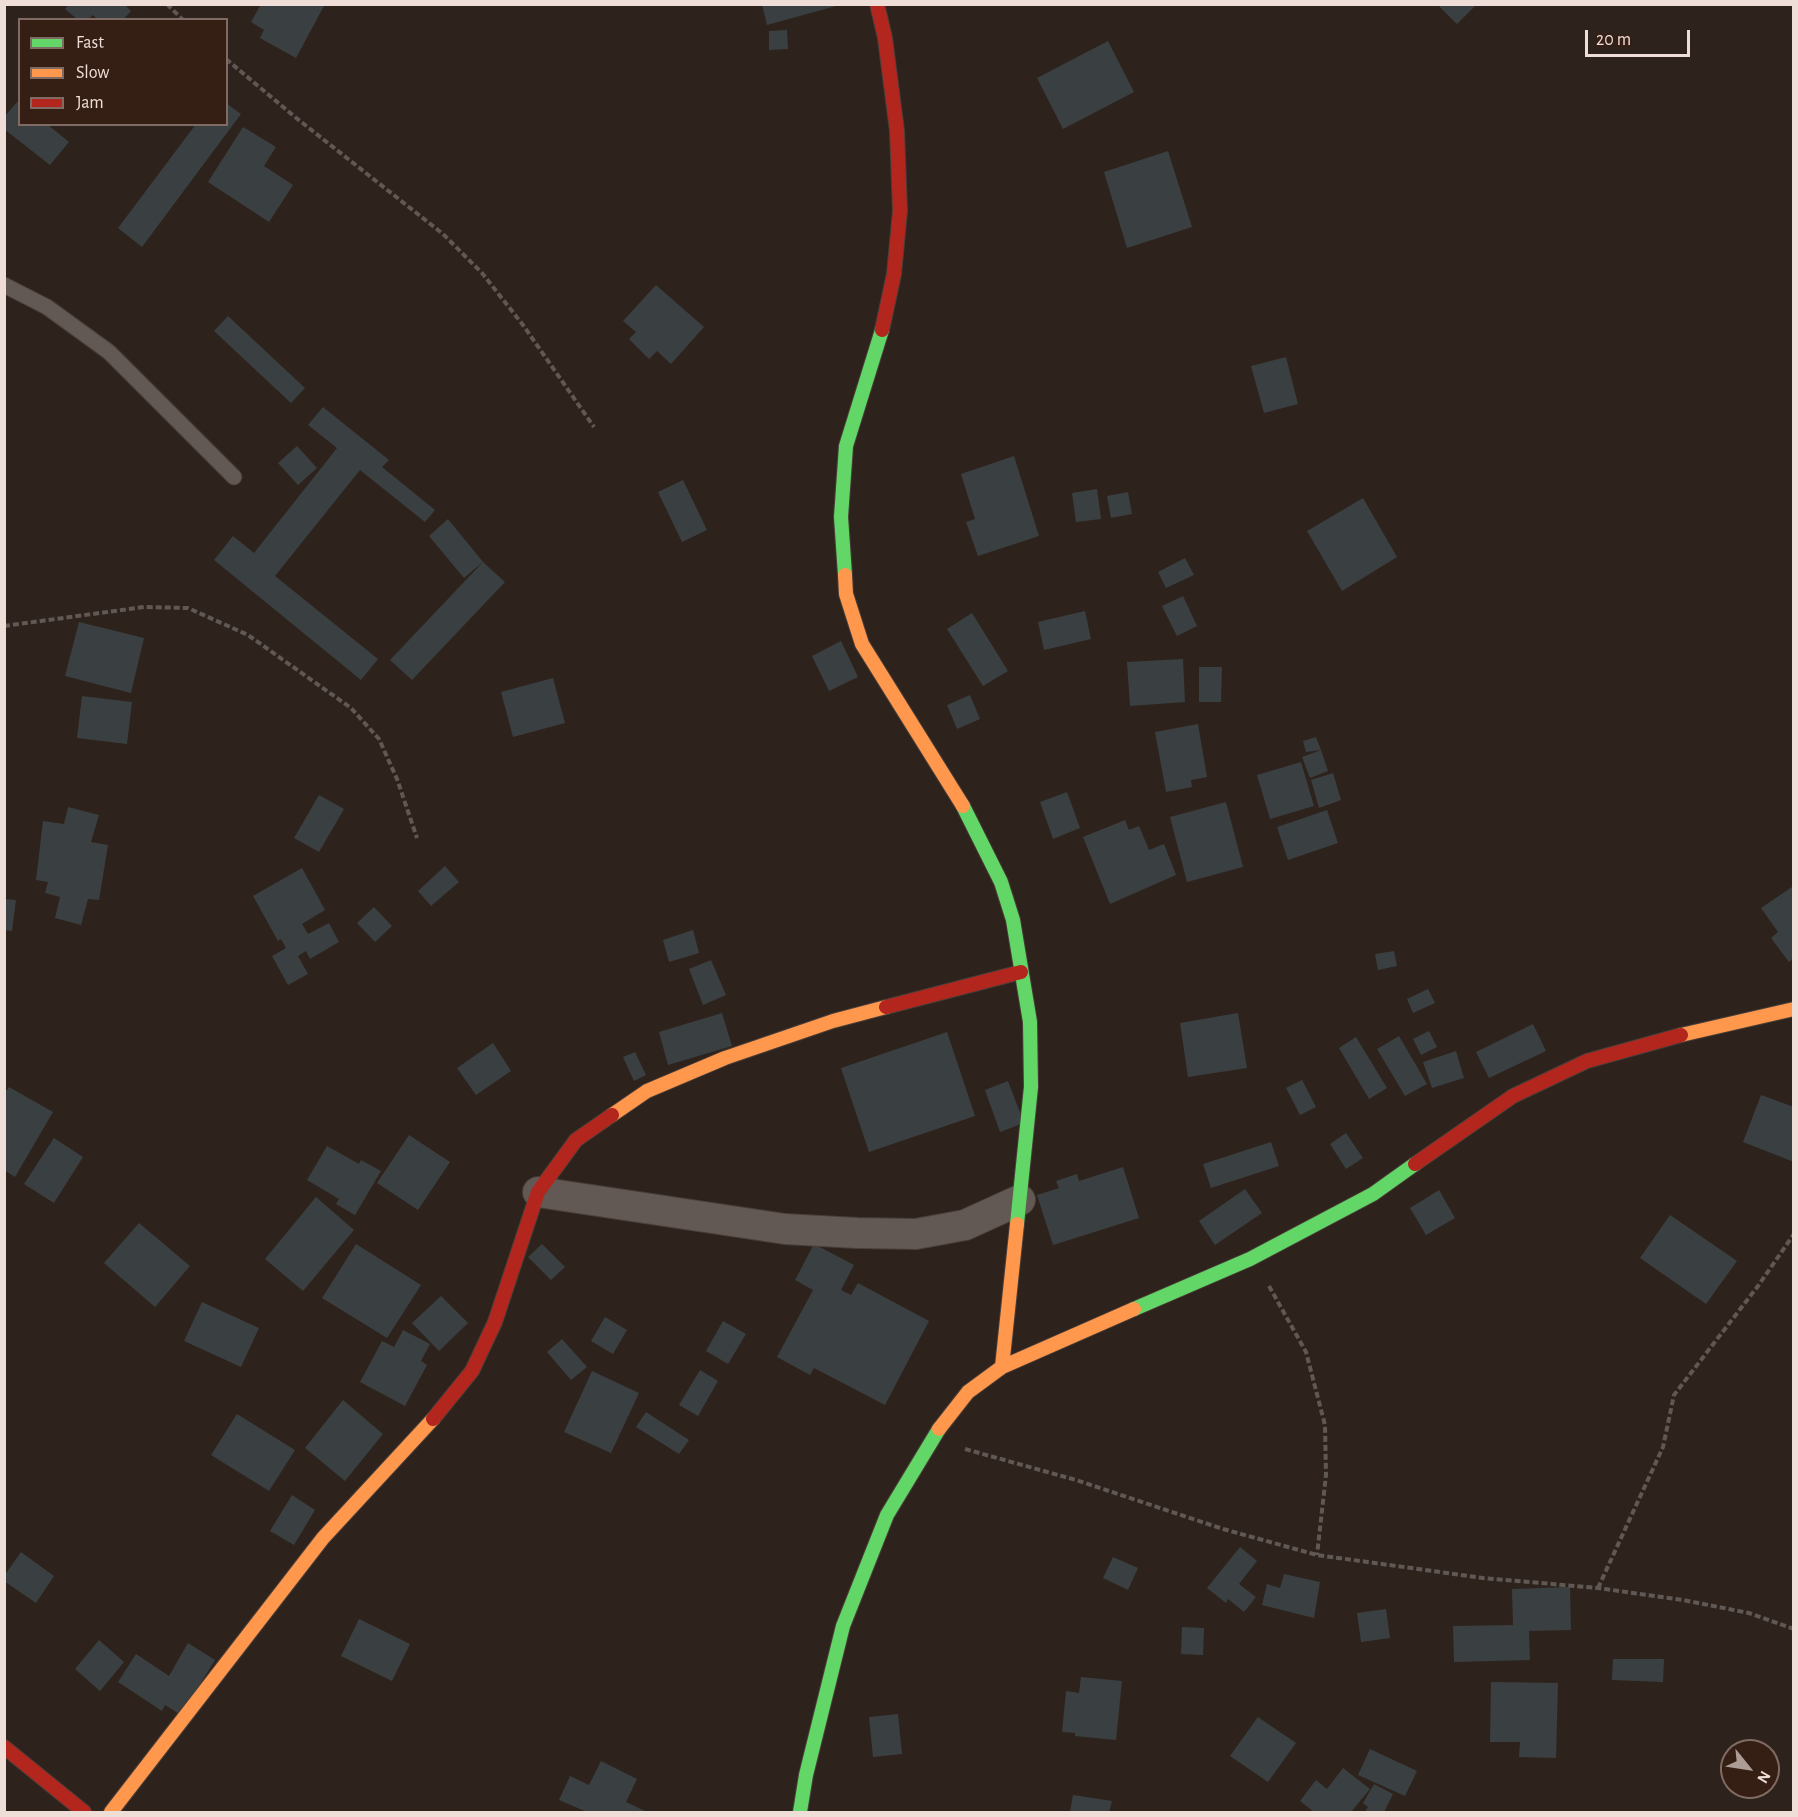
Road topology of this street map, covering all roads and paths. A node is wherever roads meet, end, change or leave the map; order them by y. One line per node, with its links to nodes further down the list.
1 (167, 4): 3 (path)
2 (878, 4): 10 (street)
3 (181, 18)
4 (228, 60): 6 (path)
5 (4, 285): 7 (lane)
6 (594, 427)
7 (234, 477)
8 (4, 626): 9 (path)
9 (417, 838)
10 (1021, 972): 12 (street); 13 (street)
11 (1794, 1009): 15 (street)
12 (538, 1192): 13 (street); 23 (street)
13 (1020, 1200): 16 (street)
14 (1794, 1234): 19 (path)
15 (1250, 1259): 16 (street); 18 (path)
16 (1002, 1367): 17 (street)
17 (931, 1439): 18 (path); 24 (street)
18 (1317, 1555): 19 (path)
19 (1598, 1588): 20 (path)
20 (1794, 1629)
21 (4, 1747): 22 (street)
22 (84, 1812)
23 (111, 1812)
24 (800, 1812)

